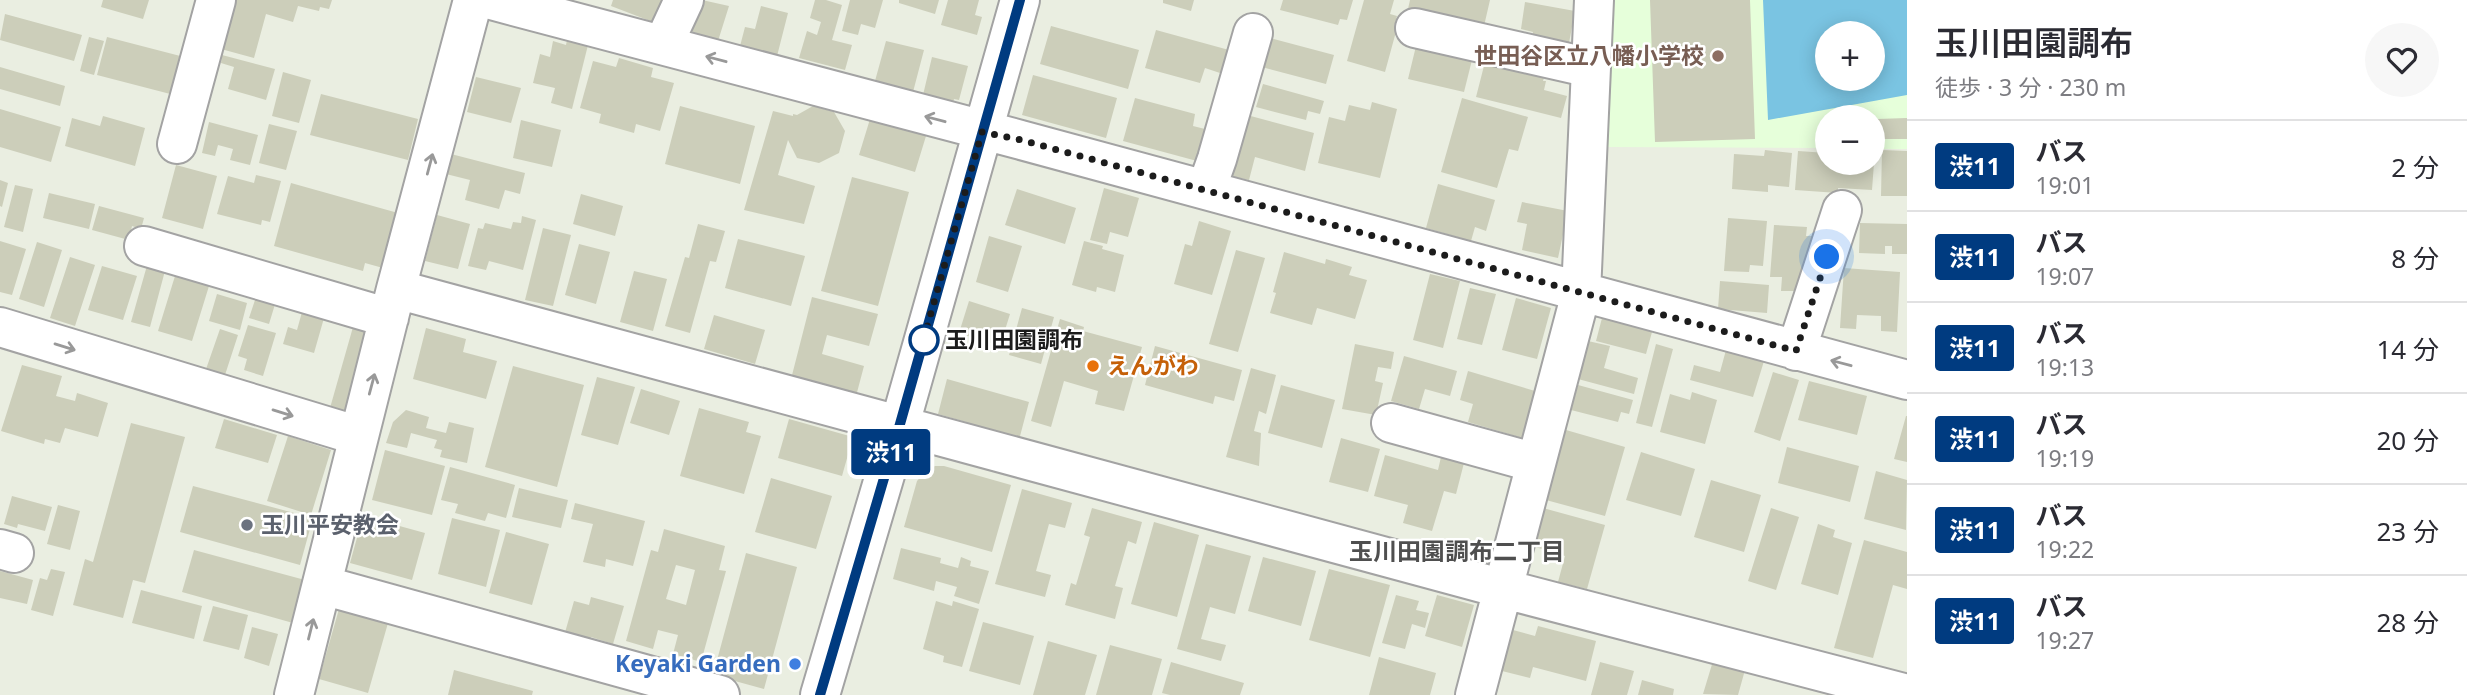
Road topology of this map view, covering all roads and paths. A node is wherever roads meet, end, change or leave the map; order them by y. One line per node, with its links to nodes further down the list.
1 (216, 0): 12 (street)
2 (473, 0): 17 (street, one-way to 2)
3 (492, 0): 9 (street)
4 (684, 0): 9 (street)
5 (1020, 0): 11 (street)
6 (1594, 0): 10 (street)
7 (1415, 28): 10 (street)
8 (1253, 33): 13 (street)
9 (663, 45): 11 (street, one-way to 9)
10 (1591, 68): 16 (street)
11 (982, 132): 13 (street); 22 (street)
12 (177, 144)
13 (1206, 191): 16 (street)
14 (1842, 210): 19 (street)
15 (144, 246): 17 (street)
16 (1581, 293): 19 (street); 24 (street)
17 (393, 304): 22 (street); 23 (street, one-way to 17)
18 (0, 327): 23 (street, one-way to 23)
19 (1796, 351): 20 (street, one-way to 19)
20 (1907, 380)
21 (1391, 423): 24 (street)
22 (900, 424): 26 (street); 30 (street)
23 (359, 436): 25 (street)
24 (1536, 463): 26 (street)
25 (322, 586): 28 (street, one-way to 25); 29 (street)
26 (1504, 589): 27 (street); 31 (street)
27 (1907, 694)
28 (294, 695)
29 (720, 695)
30 (820, 695)
31 (1475, 695)

